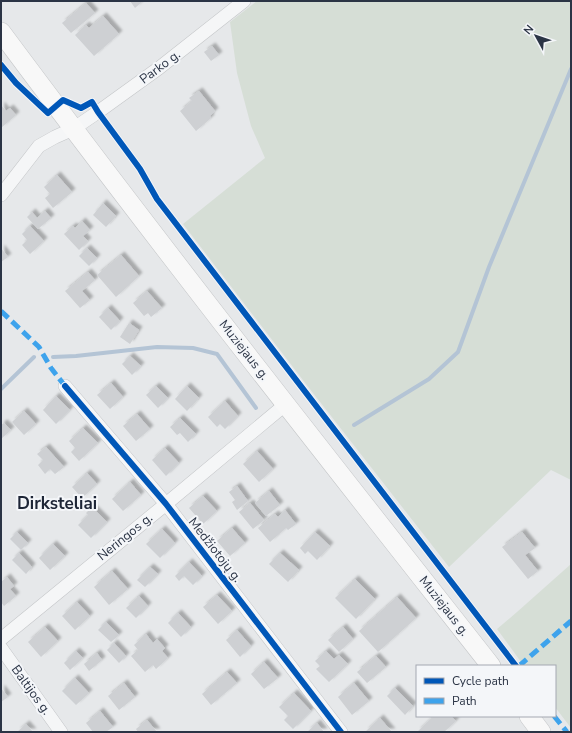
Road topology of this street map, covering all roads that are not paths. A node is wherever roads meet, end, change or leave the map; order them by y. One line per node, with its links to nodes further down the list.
1 (244, 1): 2 (street, Parko g.)
2 (228, 6): 4 (street, Parko g.)
3 (1, 32): 4 (main road, Muziejaus g.)
4 (73, 129): 5 (street, Parko g.); 7 (main road, Muziejaus g.)
5 (1, 195)
6 (65, 386): 8 (street, Medžiotojų g.)
7 (286, 404): 8 (street, Neringos g.); 11 (main road, Muziejaus g.)
8 (166, 504): 9 (street, Neringos g.); 14 (street, Medžiotojų g.)
9 (1, 639)
10 (1, 648): 13 (street, Baltijos g.)
11 (490, 665)
12 (530, 717): 15 (main road)
13 (62, 732)
14 (341, 732)
15 (541, 732)

